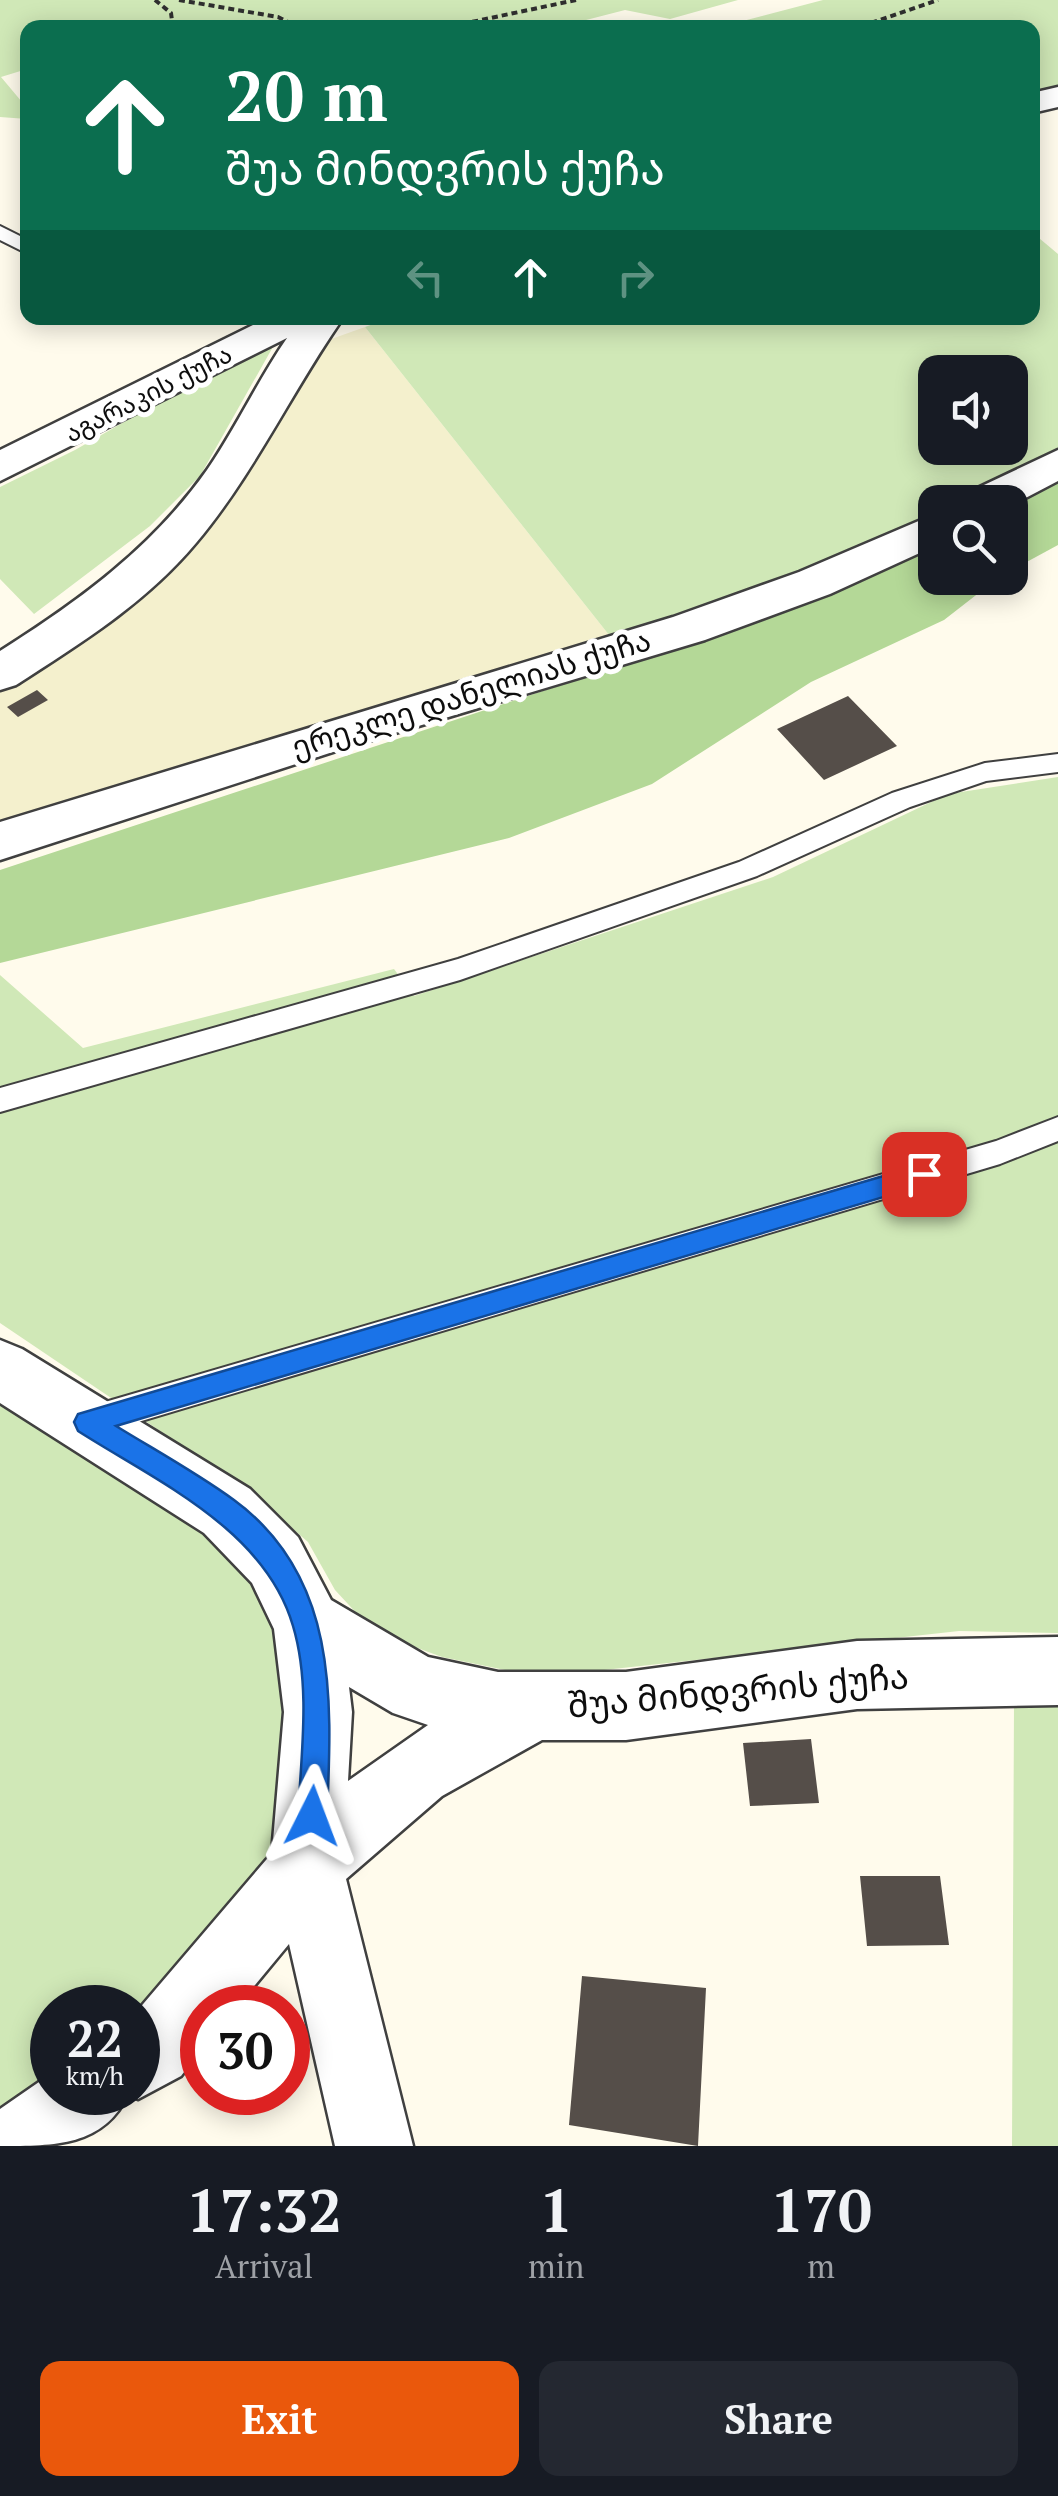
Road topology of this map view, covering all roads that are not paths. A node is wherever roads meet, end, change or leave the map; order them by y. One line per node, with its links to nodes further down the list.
1 (282, 325): 4 (street, აგარაკის ქუჩა)
2 (318, 325): 7 (street)
3 (1058, 464): 5 (street)
4 (0, 467)
5 (1017, 485)
6 (918, 536): 9 (street, ერეკლე დანელიას ქუჩა)
7 (0, 673)
8 (1058, 763): 10 (lane)
9 (0, 841)
10 (0, 1100)
11 (1058, 1129): 13 (lane)
12 (0, 1368): 13 (street)
13 (87, 1422): 14 (street)
14 (307, 1624): 16 (street, შუა მინდვრის ქუჩა); 17 (street)
15 (1058, 1670): 16 (street, შუა მინდვრის ქუჩა)
16 (540, 1706): 17 (street)
17 (307, 1867): 18 (street); 21 (street)
18 (160, 2042)
19 (59, 2115): 20 (street)
20 (14, 2146)
21 (374, 2146)

